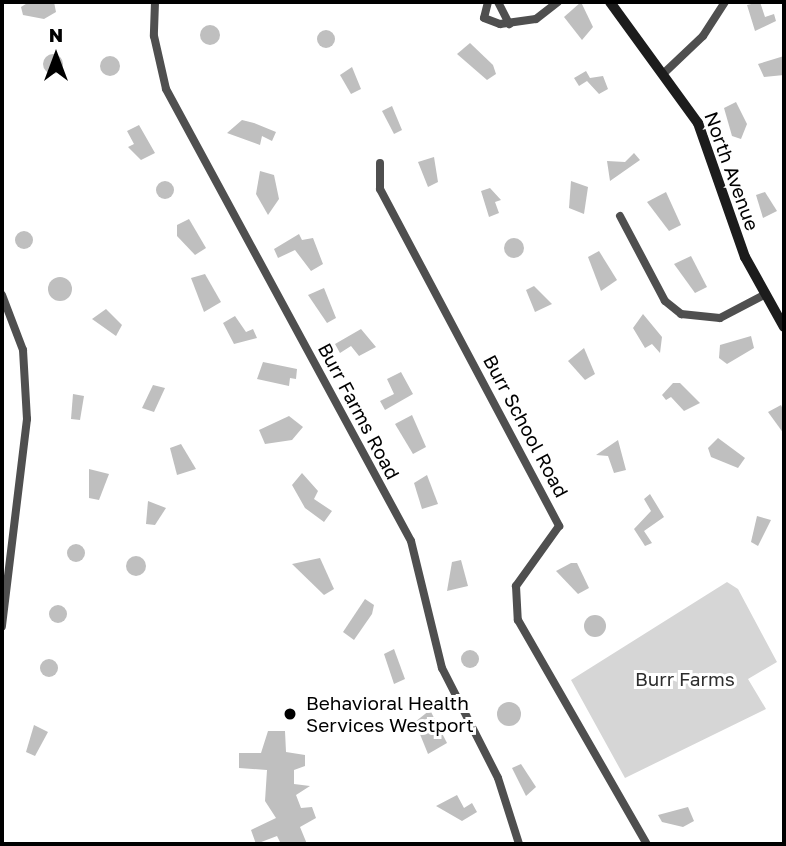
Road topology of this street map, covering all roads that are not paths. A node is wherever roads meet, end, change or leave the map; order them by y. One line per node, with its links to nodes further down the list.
1 (155, 2): 15 (street, Burr Farms Road)
2 (488, 2): 7 (street)
3 (498, 2): 7 (street)
4 (558, 2): 7 (street)
5 (610, 2): 8 (street, North Avenue)
6 (725, 2): 8 (street)
7 (509, 24)
8 (663, 74): 12 (street, North Avenue)
9 (380, 163): 16 (street, Burr School Road)
10 (620, 216): 12 (street)
11 (2, 295): 14 (street)
12 (764, 295): 13 (street, North Avenue)
13 (784, 327)
14 (2, 626)
15 (519, 844)
16 (647, 844)

